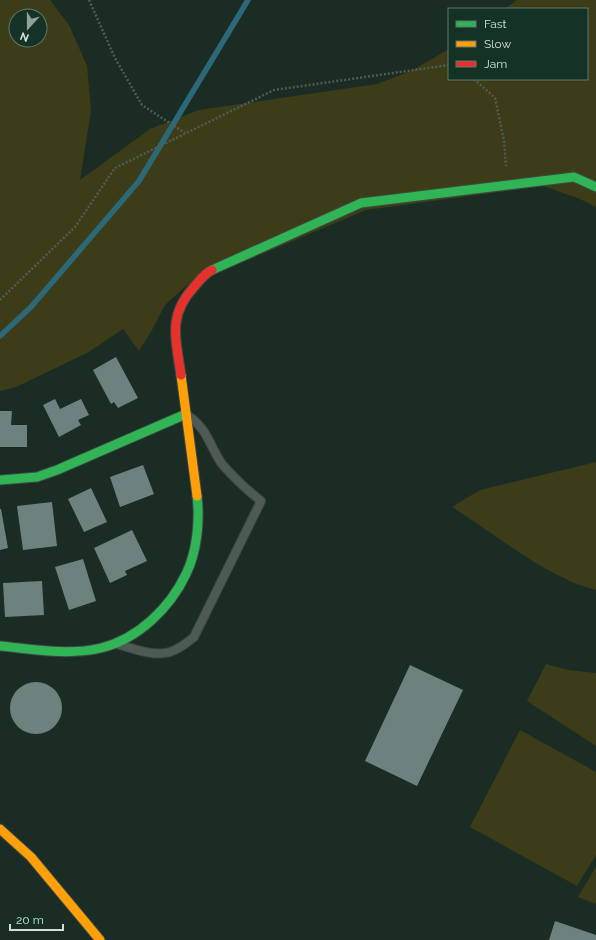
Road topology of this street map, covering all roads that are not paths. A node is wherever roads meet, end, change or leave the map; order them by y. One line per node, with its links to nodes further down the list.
1 (596, 187): 2 (street)
2 (186, 414): 3 (street); 4 (street); 4 (lane)
3 (0, 480)
4 (115, 643): 5 (street)
5 (0, 646)
6 (0, 828): 7 (street)
7 (100, 940)

